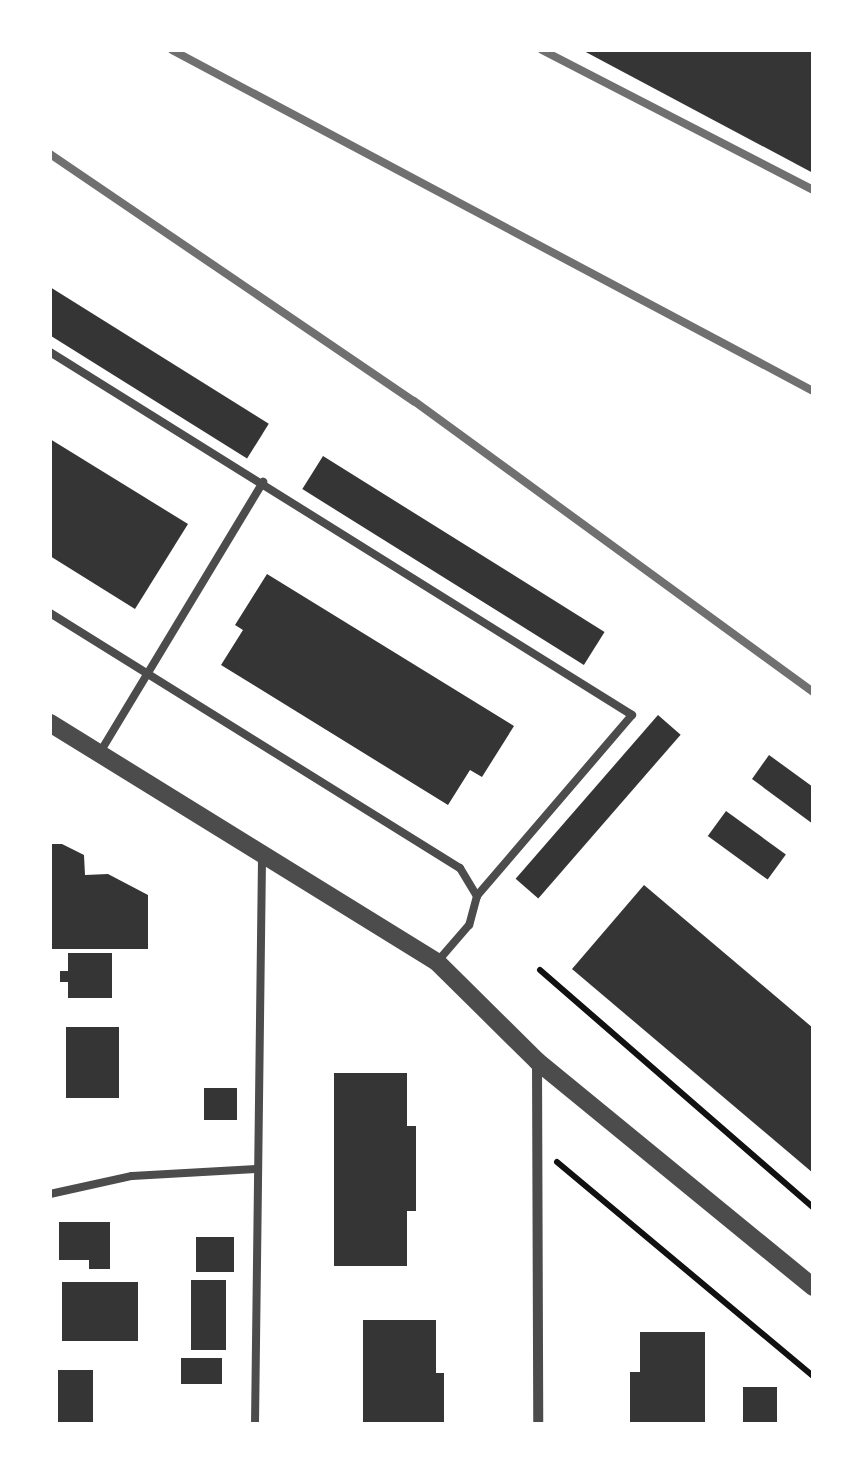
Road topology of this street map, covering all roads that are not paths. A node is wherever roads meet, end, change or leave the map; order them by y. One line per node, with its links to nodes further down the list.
1 (50, 352): 2 (lane)
2 (263, 482): 4 (lane); 8 (lane)
3 (50, 613): 4 (lane)
4 (146, 673): 6 (lane); 8 (lane)
5 (50, 723): 6 (street)
6 (100, 754): 7 (street)
7 (262, 853): 9 (street); 11 (lane)
8 (477, 896): 9 (lane)
9 (437, 962): 10 (street)
10 (537, 1061): 13 (street); 15 (street)
11 (258, 1169): 12 (lane); 14 (lane)
12 (50, 1194)
13 (813, 1287)
14 (255, 1424)
15 (538, 1424)

